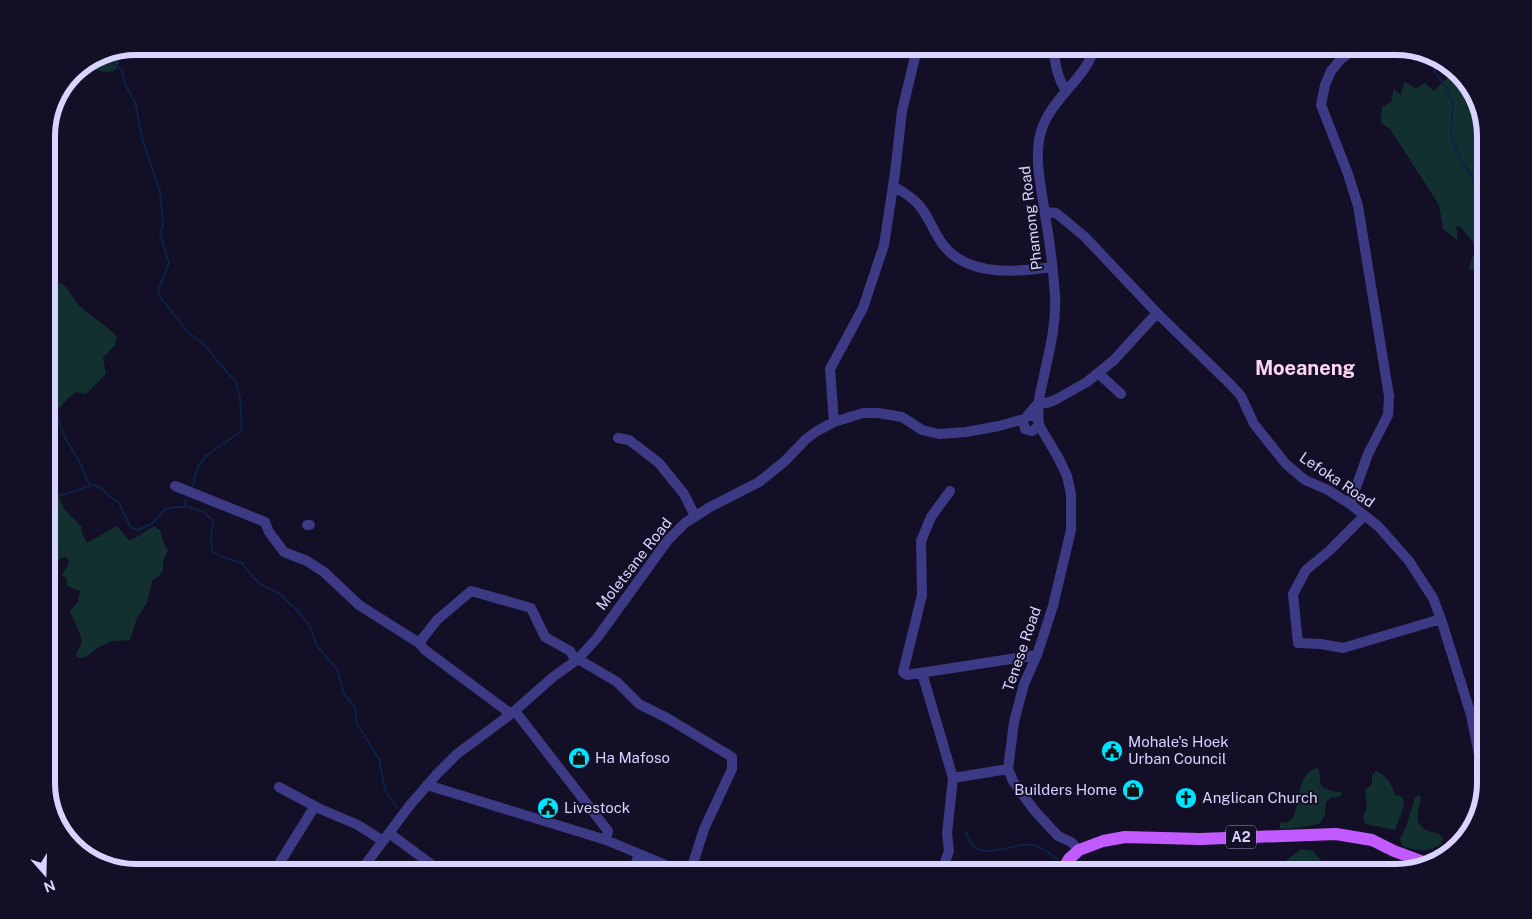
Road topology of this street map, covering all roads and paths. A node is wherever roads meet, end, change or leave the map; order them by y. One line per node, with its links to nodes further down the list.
1 (915, 55): 6 (street)
2 (1054, 55): 5 (street)
3 (1091, 55): 5 (street, Phamong Road)
4 (1347, 55): 18 (street)
5 (1066, 91): 7 (street, Phamong Road)
6 (893, 186): 8 (street); 13 (street)
7 (1045, 212): 8 (street, Phamong Road); 9 (street, Lefoka Road)
8 (1052, 266): 12 (street, Phamong Road)
9 (1157, 313): 10 (street); 18 (street, Lefoka Road)
10 (1098, 373): 11 (street); 12 (street)
11 (1121, 394)
12 (1039, 402): 14 (street, Phamong Road)
13 (834, 422): 14 (street, Moletsane Road); 19 (street, Moletsane Road)
14 (1031, 423): 23 (street, Tenese Road)
15 (618, 438): 19 (street)
16 (175, 486): 22 (street)
17 (950, 491): 25 (street)
18 (1350, 504): 20 (street, Lefoka Road)
19 (695, 516): 24 (street, Moletsane Road)
20 (1364, 516): 21 (street, Lefoka Road); 21 (street)
21 (1441, 619): 27 (street, Lefoka Road)
22 (419, 643): 24 (street); 26 (street)
23 (1037, 655): 25 (street); 28 (street, Tenese Road)
24 (577, 660): 26 (street, Moletsane Road); 43 (street)
25 (922, 673): 29 (street)
26 (513, 712): 30 (street, Moletsane Road); 34 (street)
27 (1477, 745)
28 (1008, 769): 29 (street); 35 (street)
29 (953, 778): 44 (street)
30 (427, 785): 33 (street, Moletsane Road); 34 (street)
31 (279, 787): 32 (street)
32 (315, 806): 33 (street); 38 (street)
33 (386, 837): 39 (street, Moletsane Road); 40 (street)
34 (606, 840): 36 (street)
35 (1079, 850): 37 (main road, A2); 45 (main road, A2)
36 (638, 854): 41 (street); 42 (street)
37 (1419, 860)
38 (279, 864)
39 (366, 864)
40 (429, 864)
41 (636, 864)
42 (663, 864)
43 (693, 864)
44 (944, 864)
45 (1066, 864)

